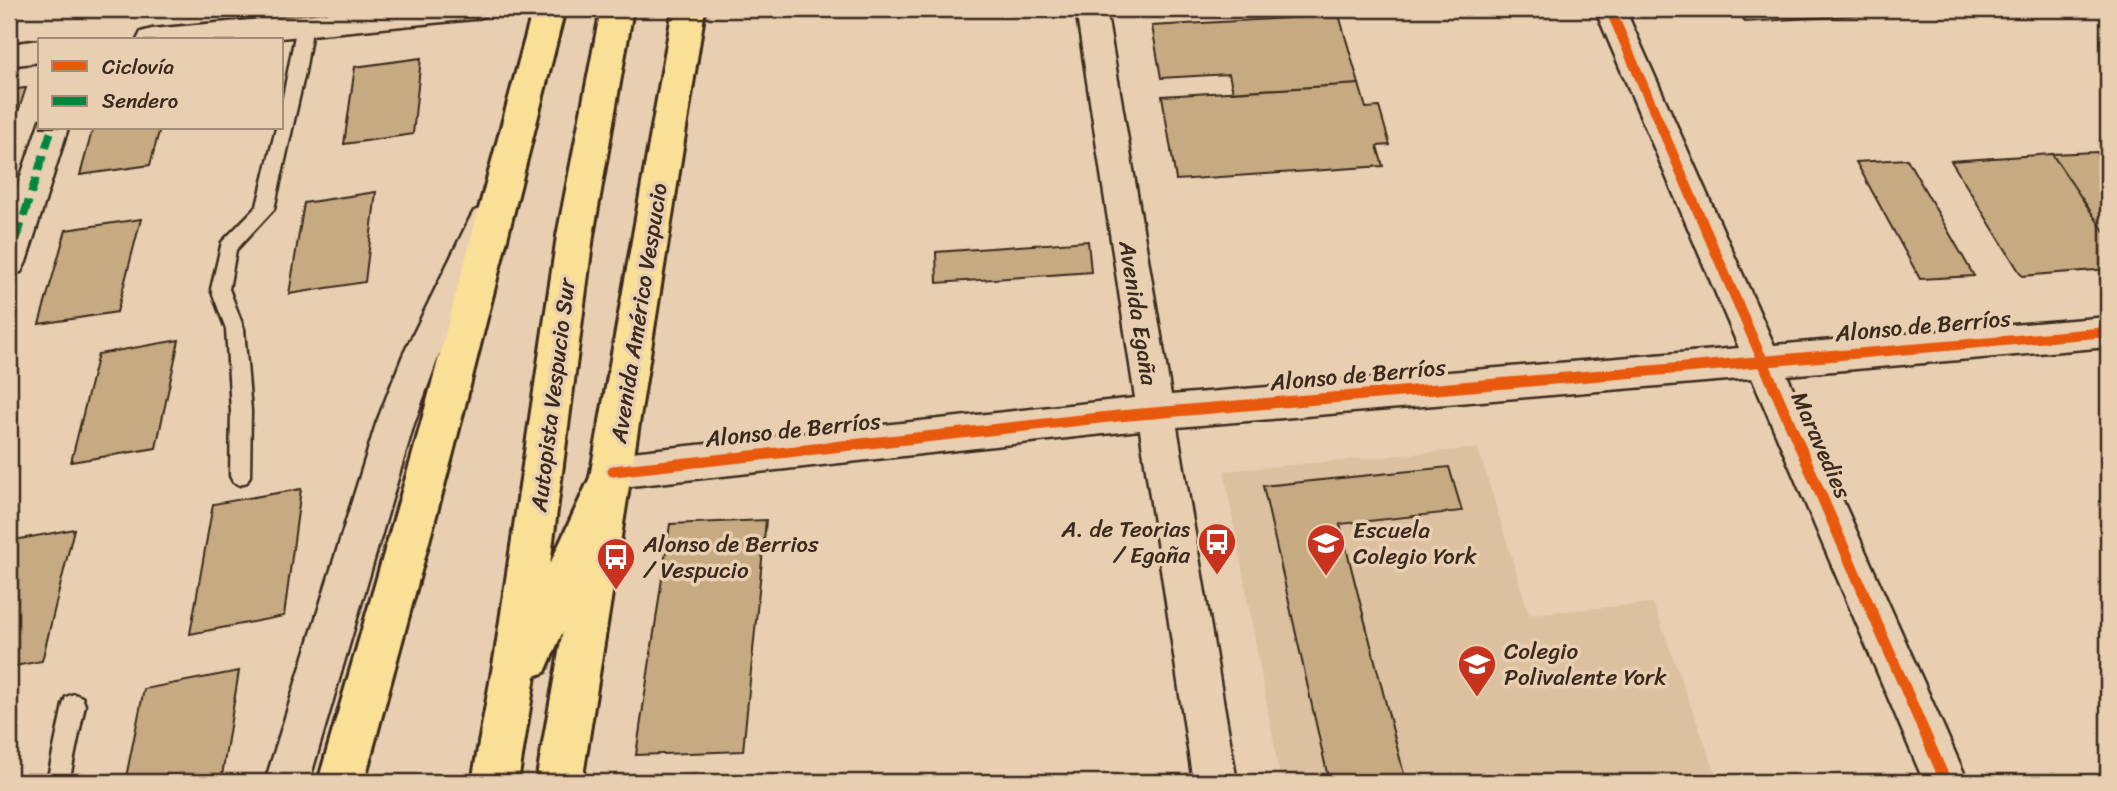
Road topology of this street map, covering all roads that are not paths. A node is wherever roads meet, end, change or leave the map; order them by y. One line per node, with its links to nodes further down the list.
1 (474, 9): 7 (street)
2 (548, 9): 14 (main road)
3 (617, 9): 21 (main road, Autopista Vespucio Sur)
4 (689, 9): 19 (main road, Avenida Américo Vespucio)
5 (1091, 9): 18 (street, Avenida Egaña)
6 (1610, 9): 17 (street, Maravedies)
7 (305, 25): 8 (street); 11 (lane)
8 (172, 38)
9 (38, 51): 10 (street)
10 (9, 55)
11 (284, 128)
12 (51, 130): 15 (street)
13 (283, 130): 20 (lane)
14 (506, 178): 24 (street); 25 (main road)
15 (9, 262)
16 (2108, 332): 17 (street, Alonso de Berríos)
17 (1761, 361): 18 (street, Alonso de Berríos); 29 (street, Maravedies)
18 (1154, 414): 19 (street, Alonso de Berríos); 28 (street, Avenida Egaña)
19 (613, 471): 21 (main road); 27 (main road, Avenida Américo Vespucio)
20 (240, 476)
21 (510, 701): 26 (main road, Autopista Vespucio Sur)
22 (74, 705): 23 (lane)
23 (58, 782)
24 (287, 782)
25 (341, 782)
26 (495, 782)
27 (559, 782)
28 (1214, 782)
29 (1946, 782)

